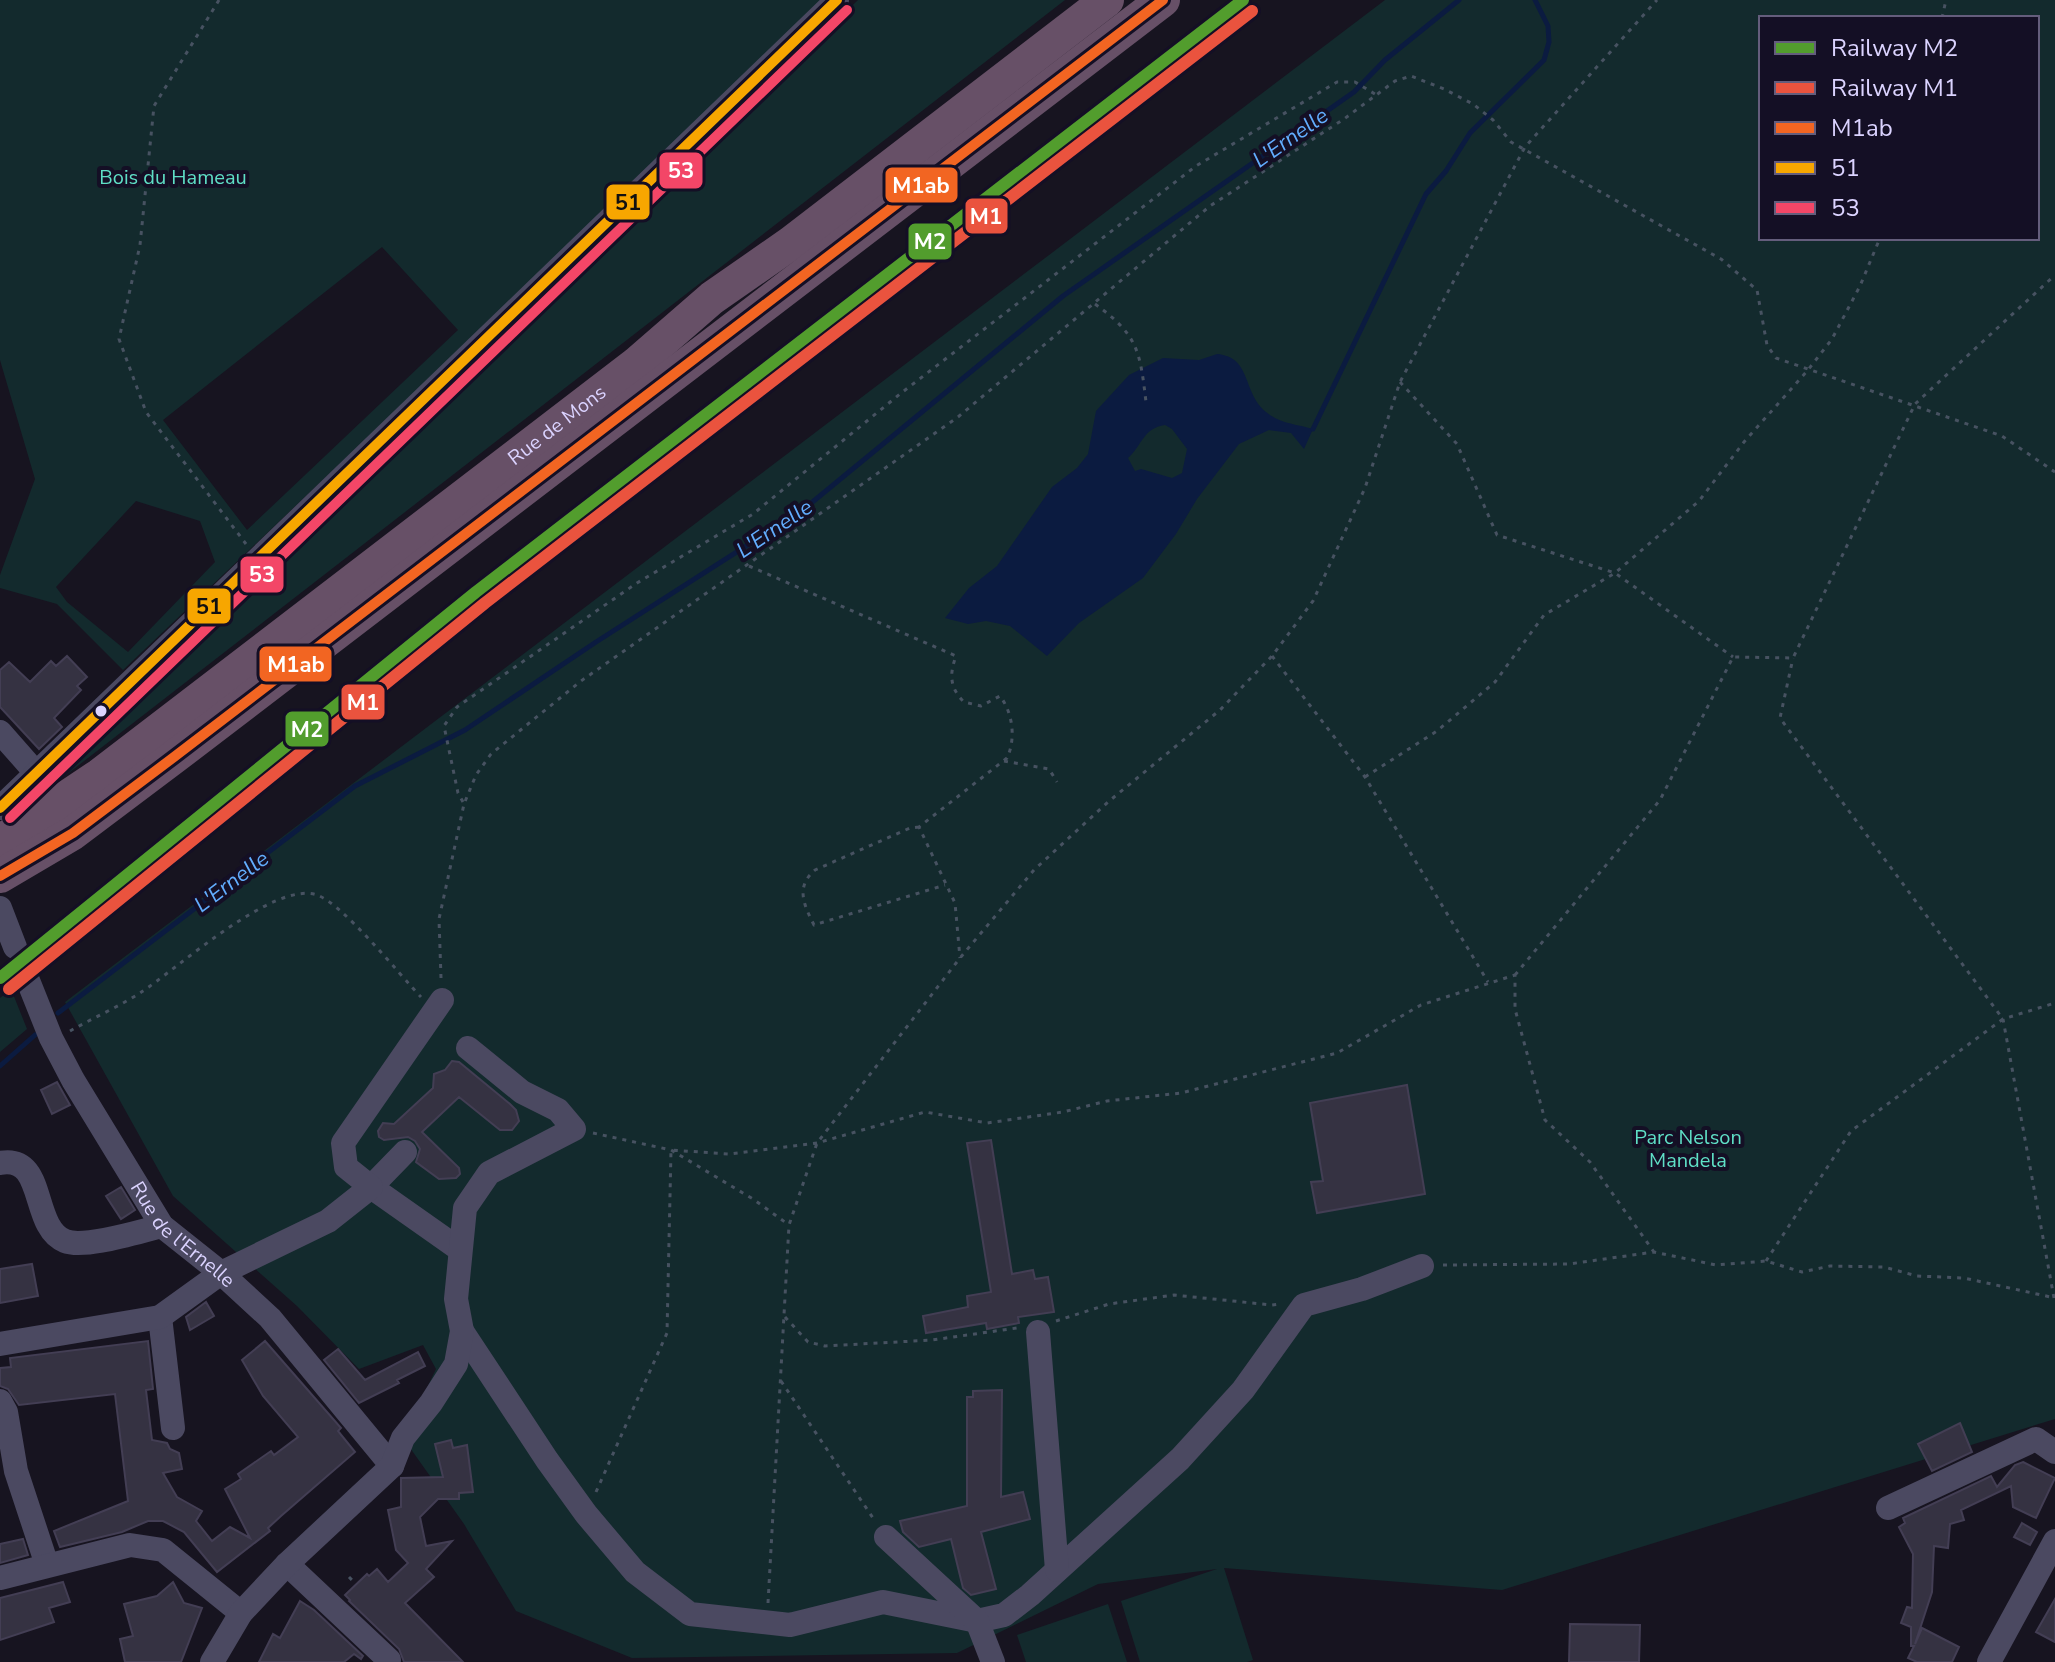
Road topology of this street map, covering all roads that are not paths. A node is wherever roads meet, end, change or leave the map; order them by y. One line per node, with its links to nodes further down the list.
1 (837, 0): 5 (street)
2 (1107, 0): 6 (highway, Rue de Mons)
3 (1163, 0): 8 (highway, Rue de Mons)
4 (0, 732): 5 (street)
5 (37, 774): 6 (street)
6 (19, 805): 7 (highway, Rue de Mons)
7 (0, 842)
8 (0, 876)
9 (0, 908): 15 (street, Rue de l'Ernelle)
10 (438, 1006): 14 (street)
11 (468, 1048): 16 (street)
12 (405, 1152): 14 (street)
13 (0, 1163): 15 (street)
14 (371, 1187): 16 (street); 18 (street)
15 (162, 1226): 18 (street, Rue de l'Ernelle)
16 (459, 1249): 21 (street)
17 (1422, 1266): 32 (street)
18 (221, 1273): 19 (street); 26 (street, Rue de l'Ernelle)
19 (160, 1317): 22 (street); 24 (street)
20 (1039, 1327): 32 (street)
21 (462, 1331): 26 (street); 35 (street)
22 (0, 1344)
23 (0, 1401): 31 (street)
24 (173, 1428)
25 (2055, 1452): 27 (street)
26 (392, 1466): 30 (street)
27 (1888, 1508)
28 (886, 1537): 35 (street)
29 (2055, 1541): 39 (street)
30 (287, 1564): 34 (street); 36 (street)
31 (47, 1565): 33 (street); 34 (street)
32 (1057, 1570): 35 (street)
33 (0, 1578)
34 (241, 1613): 37 (street)
35 (977, 1621): 38 (street)
36 (389, 1660)
37 (212, 1662)
38 (993, 1662)
39 (1989, 1662)

